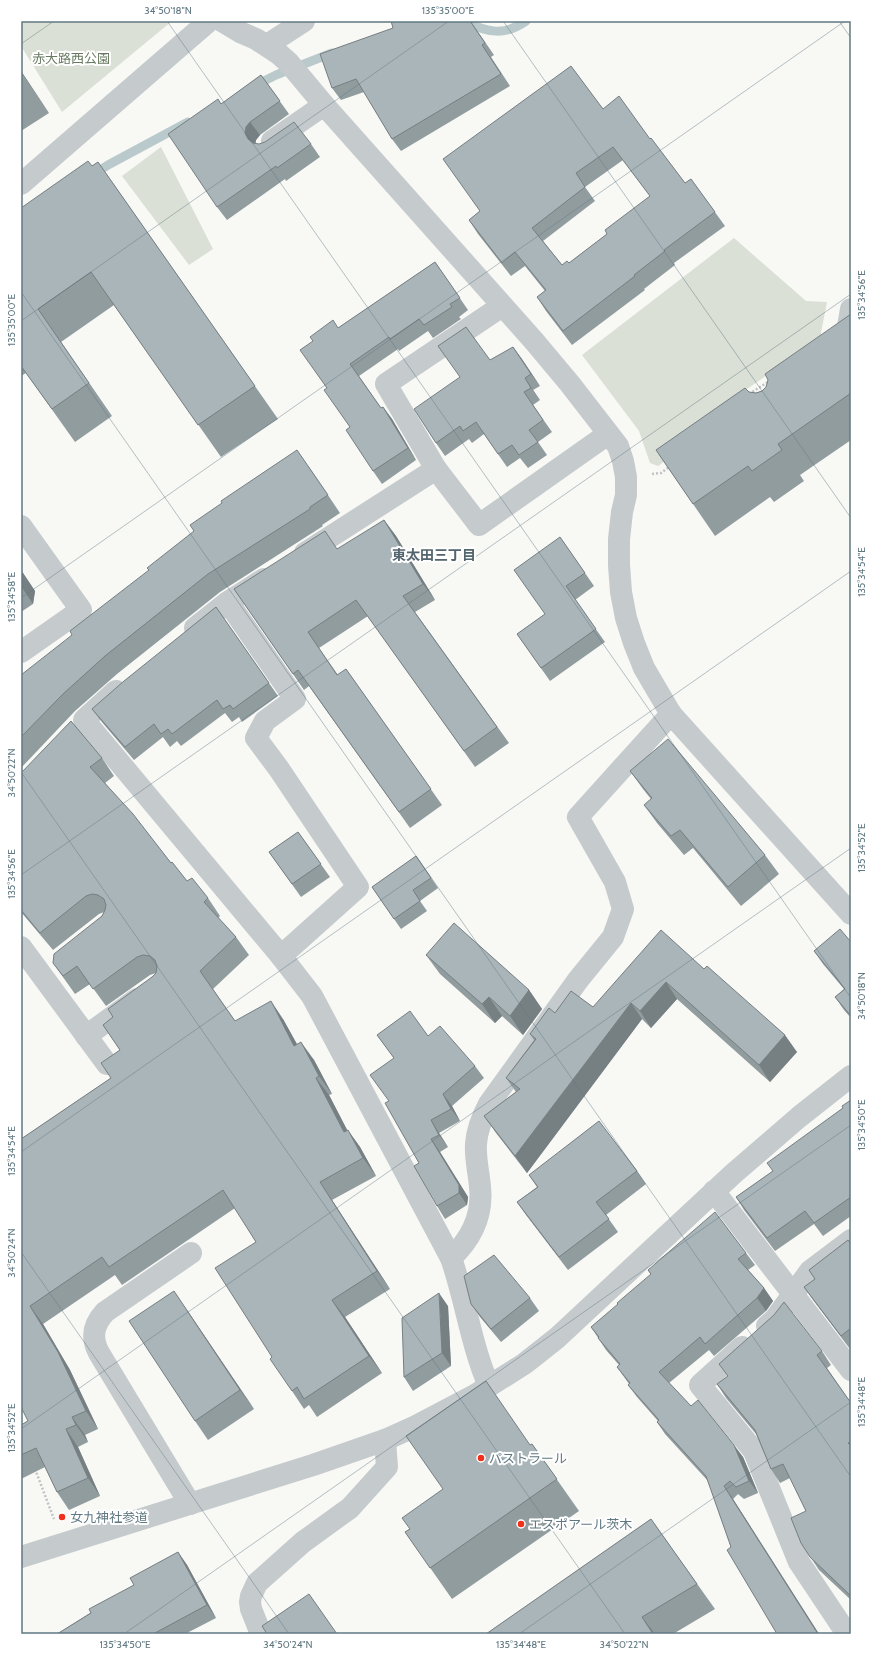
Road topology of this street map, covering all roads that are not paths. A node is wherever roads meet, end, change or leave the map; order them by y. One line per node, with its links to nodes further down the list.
1 (209, 21): 7 (street)
2 (222, 21): 4 (street)
3 (304, 21): 4 (street)
4 (267, 45): 5 (street)
5 (324, 105): 6 (street); 8 (street)
6 (267, 145)
7 (21, 184)
8 (502, 306): 11 (street); 12 (street)
9 (851, 309): 10 (street)
10 (832, 356)
11 (608, 434): 12 (street); 18 (street)
12 (436, 469): 14 (street)
13 (21, 526): 16 (street)
14 (228, 602): 15 (street); 23 (street)
15 (179, 641)
16 (21, 652)
17 (131, 679): 19 (street)
18 (671, 714): 21 (street); 33 (street)
19 (84, 720): 20 (street); 23 (street)
20 (68, 737)
21 (851, 914)
22 (21, 946): 25 (street)
23 (281, 956): 33 (street)
24 (59, 961): 25 (street)
25 (42, 975): 27 (street)
26 (150, 990): 27 (street)
27 (86, 1036): 28 (street)
28 (107, 1064)
29 (851, 1076): 30 (street)
30 (714, 1192): 34 (street); 36 (street)
31 (851, 1240): 34 (street)
32 (192, 1253): 38 (street)
33 (451, 1258): 36 (street)
34 (793, 1294): 35 (street); 41 (street)
35 (851, 1370)
36 (489, 1386): 37 (street)
37 (385, 1440): 38 (street); 40 (street)
38 (190, 1504): 39 (street)
39 (21, 1557)
40 (261, 1634)
41 (849, 1634)

